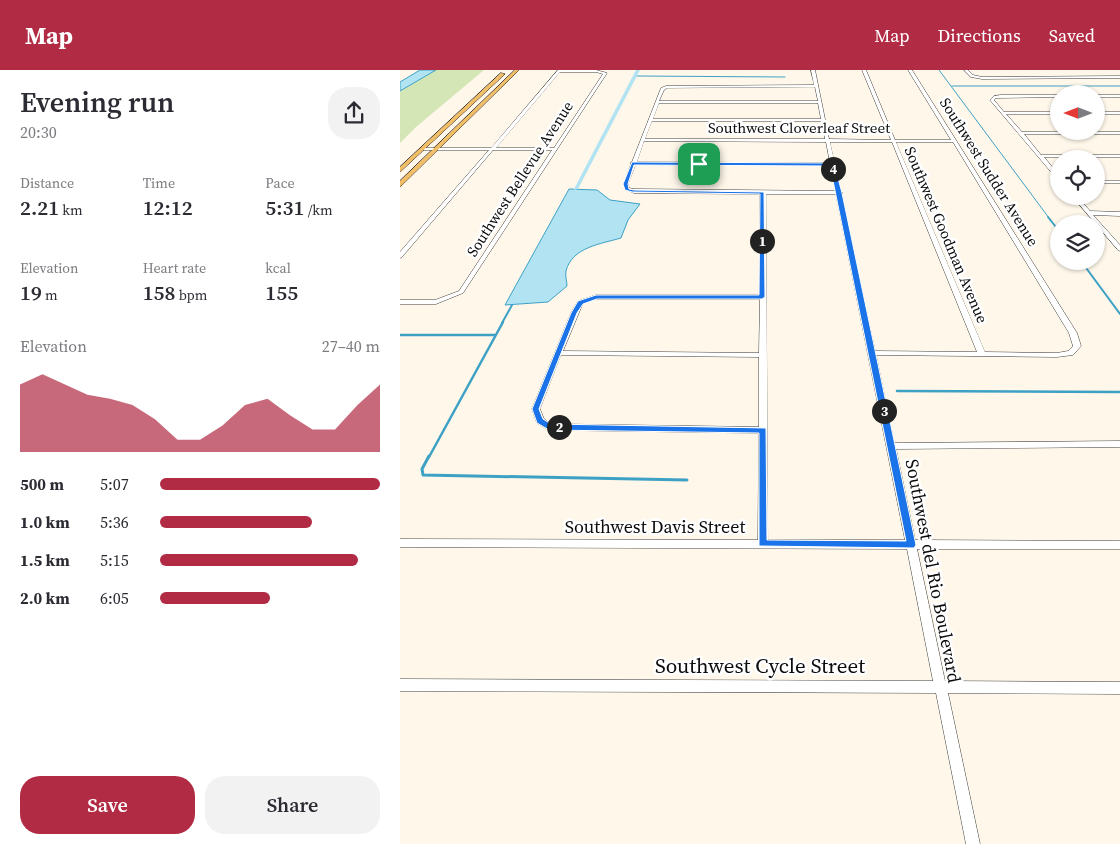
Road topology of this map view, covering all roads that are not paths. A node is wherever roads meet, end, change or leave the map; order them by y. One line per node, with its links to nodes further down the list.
1 (507, 70): 33 (main road)
2 (517, 70): 34 (main road)
3 (560, 70): 35 (street); 36 (street, Southwest Bellevue Avenue)
4 (813, 70): 15 (street, Southwest del Rio Boulevard)
5 (864, 70): 30 (street, Southwest Goodman Avenue)
6 (910, 70): 32 (street, Southwest Sudder Avenue)
7 (966, 70): 11 (street)
8 (1109, 70): 14 (street)
9 (1018, 74): 12 (street)
10 (1067, 74): 13 (street)
11 (982, 78): 12 (street)
12 (1022, 78): 13 (street)
13 (1072, 78): 14 (street)
14 (1120, 78)
15 (816, 86): 19 (street); 20 (street, Southwest del Rio Boulevard)
16 (1050, 96): 21 (street)
17 (1105, 96): 18 (street)
18 (1120, 96)
19 (658, 102): 20 (street); 25 (street)
20 (819, 102): 26 (street, Southwest del Rio Boulevard)
21 (1003, 113): 22 (street); 27 (street)
22 (1050, 113)
23 (1105, 113): 24 (street)
24 (1120, 113)
25 (650, 120): 26 (street); 29 (street)
26 (823, 120): 31 (street, Southwest del Rio Boulevard)
27 (1021, 133): 28 (street); 37 (street)
28 (1120, 133)
29 (642, 140): 31 (street, Southwest Cloverleaf Street); 39 (street)
30 (892, 140): 31 (street, Southwest Cloverleaf Street); 32 (street, Southwest Cloverleaf Street); 57 (street, Southwest Goodman Avenue)
31 (828, 141): 40 (street, Southwest del Rio Boulevard)
32 (955, 141): 57 (street, Southwest Sudder Avenue)
33 (423, 149): 34 (street); 42 (main road)
34 (437, 149): 35 (street); 45 (main road)
35 (493, 149): 36 (street); 52 (street)
36 (554, 149): 54 (street, Southwest Bellevue Avenue)
37 (1040, 156): 38 (street); 41 (street)
38 (1120, 156)
39 (632, 163): 40 (street); 46 (street)
40 (832, 164): 47 (street, Southwest del Rio Boulevard)
41 (1050, 168)
42 (400, 170)
43 (1105, 182): 44 (street)
44 (1120, 182)
45 (400, 185)
46 (763, 193): 47 (street); 53 (street)
47 (840, 193): 56 (street, Southwest del Rio Boulevard)
48 (1082, 205): 49 (street)
49 (1089, 214): 50 (street); 51 (street)
50 (1120, 214)
51 (1120, 249)
52 (400, 256)
53 (762, 297): 55 (street); 58 (street)
54 (400, 302)
55 (558, 353): 58 (street); 59 (street)
56 (871, 353): 57 (street); 61 (street, Southwest del Rio Boulevard)
57 (982, 354)
58 (762, 355): 59 (street)
59 (763, 430): 63 (street)
60 (1120, 444): 61 (street)
61 (892, 446): 64 (street, Southwest del Rio Boulevard)
62 (400, 543): 63 (street, Southwest Davis Street)
63 (763, 544): 64 (street, Southwest Davis Street)
64 (911, 545): 65 (street, Southwest Davis Street); 67 (street, Southwest del Rio Boulevard)
65 (1120, 546)
66 (400, 685): 67 (street, Southwest Cycle Street)
67 (939, 686): 68 (street, Southwest Cycle Street); 69 (street, Southwest del Rio Boulevard)
68 (1120, 688)
69 (974, 844)

